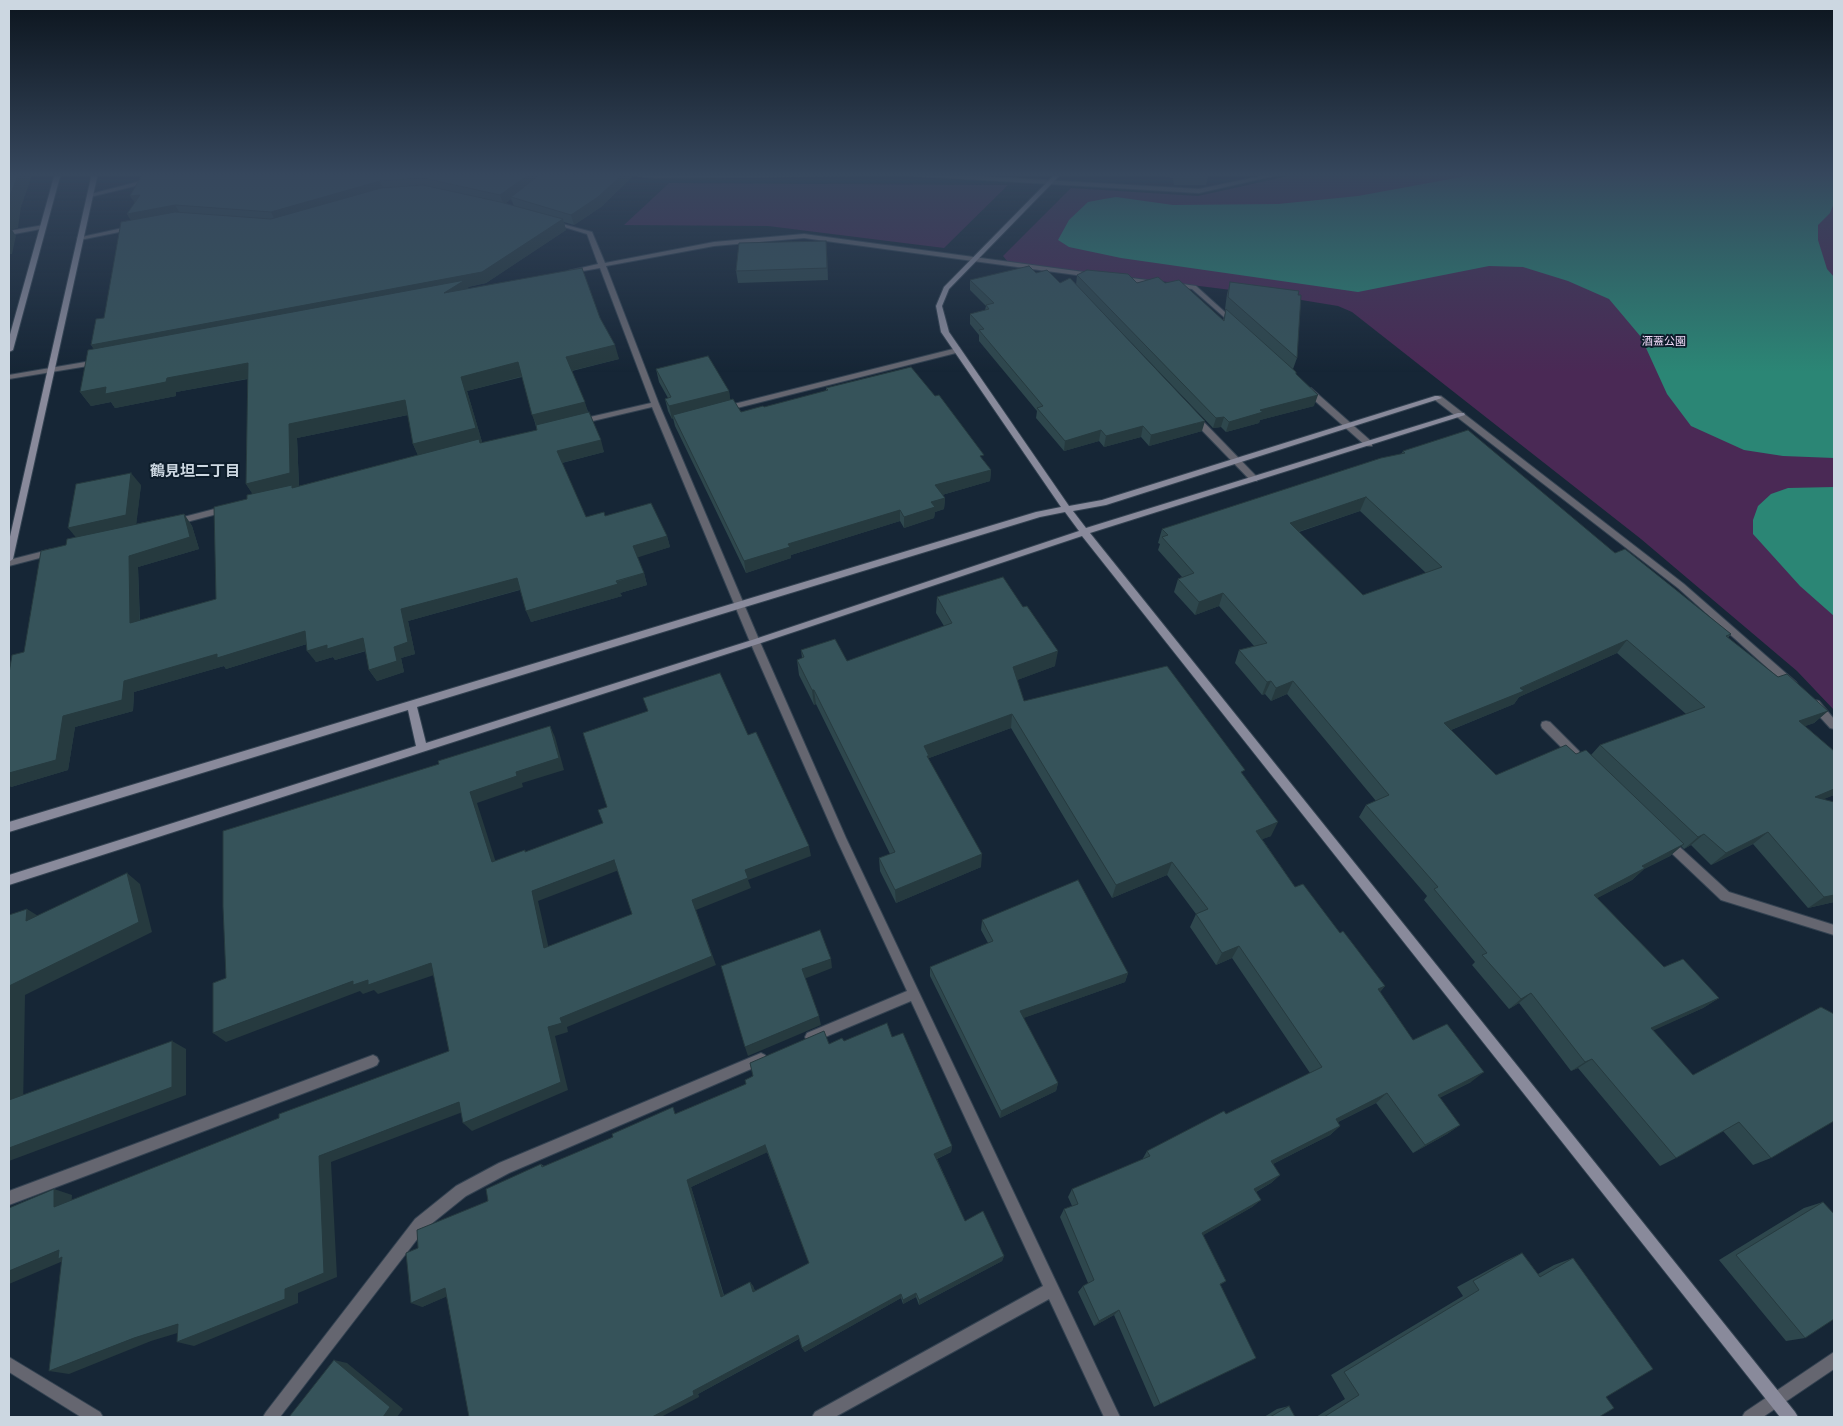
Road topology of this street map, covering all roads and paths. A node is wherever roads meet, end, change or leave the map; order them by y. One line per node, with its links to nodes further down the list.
1 (40, 240): 15 (street)
2 (80, 240): 18 (street)
3 (593, 240): 8 (street)
4 (764, 240): 8 (street)
5 (829, 240): 7 (street)
6 (992, 240): 7 (street)
7 (972, 260): 10 (street); 16 (street)
8 (604, 265): 9 (street); 21 (street)
9 (565, 272)
10 (1064, 272): 11 (street); 13 (street)
11 (1098, 276)
12 (1118, 278): 14 (street)
13 (1069, 284)
14 (1238, 327)
15 (9, 350)
16 (957, 350): 22 (street); 33 (street)
17 (101, 361): 18 (street)
18 (53, 370): 19 (street); 37 (street)
19 (9, 377)
20 (1304, 386): 28 (street)
21 (655, 404): 26 (street); 27 (street)
22 (720, 410)
23 (1189, 412): 30 (street)
24 (1461, 415): 28 (street); 29 (street); 42 (street)
25 (673, 422): 27 (street)
26 (568, 425)
27 (663, 425): 38 (street)
28 (1348, 426): 29 (street); 30 (street)
29 (1369, 444): 31 (street)
30 (1236, 461): 31 (street); 33 (street)
31 (1254, 479): 35 (street)
32 (240, 506): 34 (street)
33 (1067, 509): 35 (street); 38 (street)
34 (163, 525)
35 (1084, 532): 39 (street); 57 (street)
36 (57, 551): 37 (street)
37 (9, 561)
38 (738, 605): 39 (street); 40 (street)
39 (755, 642): 43 (street); 49 (street)
40 (412, 705): 43 (street); 45 (street)
41 (1546, 725): 44 (street)
42 (1834, 725)
43 (422, 748): 47 (street)
44 (1580, 759)
45 (9, 827)
46 (1656, 832): 48 (street)
47 (9, 880)
48 (1834, 930)
49 (914, 994): 50 (street); 54 (street)
50 (796, 1044)
51 (778, 1052): 59 (street)
52 (373, 1061): 53 (street)
53 (9, 1198)
54 (1052, 1289): 60 (street); 61 (street)
55 (1834, 1360): 57 (street)
56 (9, 1364): 58 (street)
57 (1776, 1400): 62 (street); 63 (street)
58 (95, 1417)
59 (271, 1417)
60 (820, 1417)
61 (1112, 1417)
62 (1750, 1417)
63 (1790, 1417)

